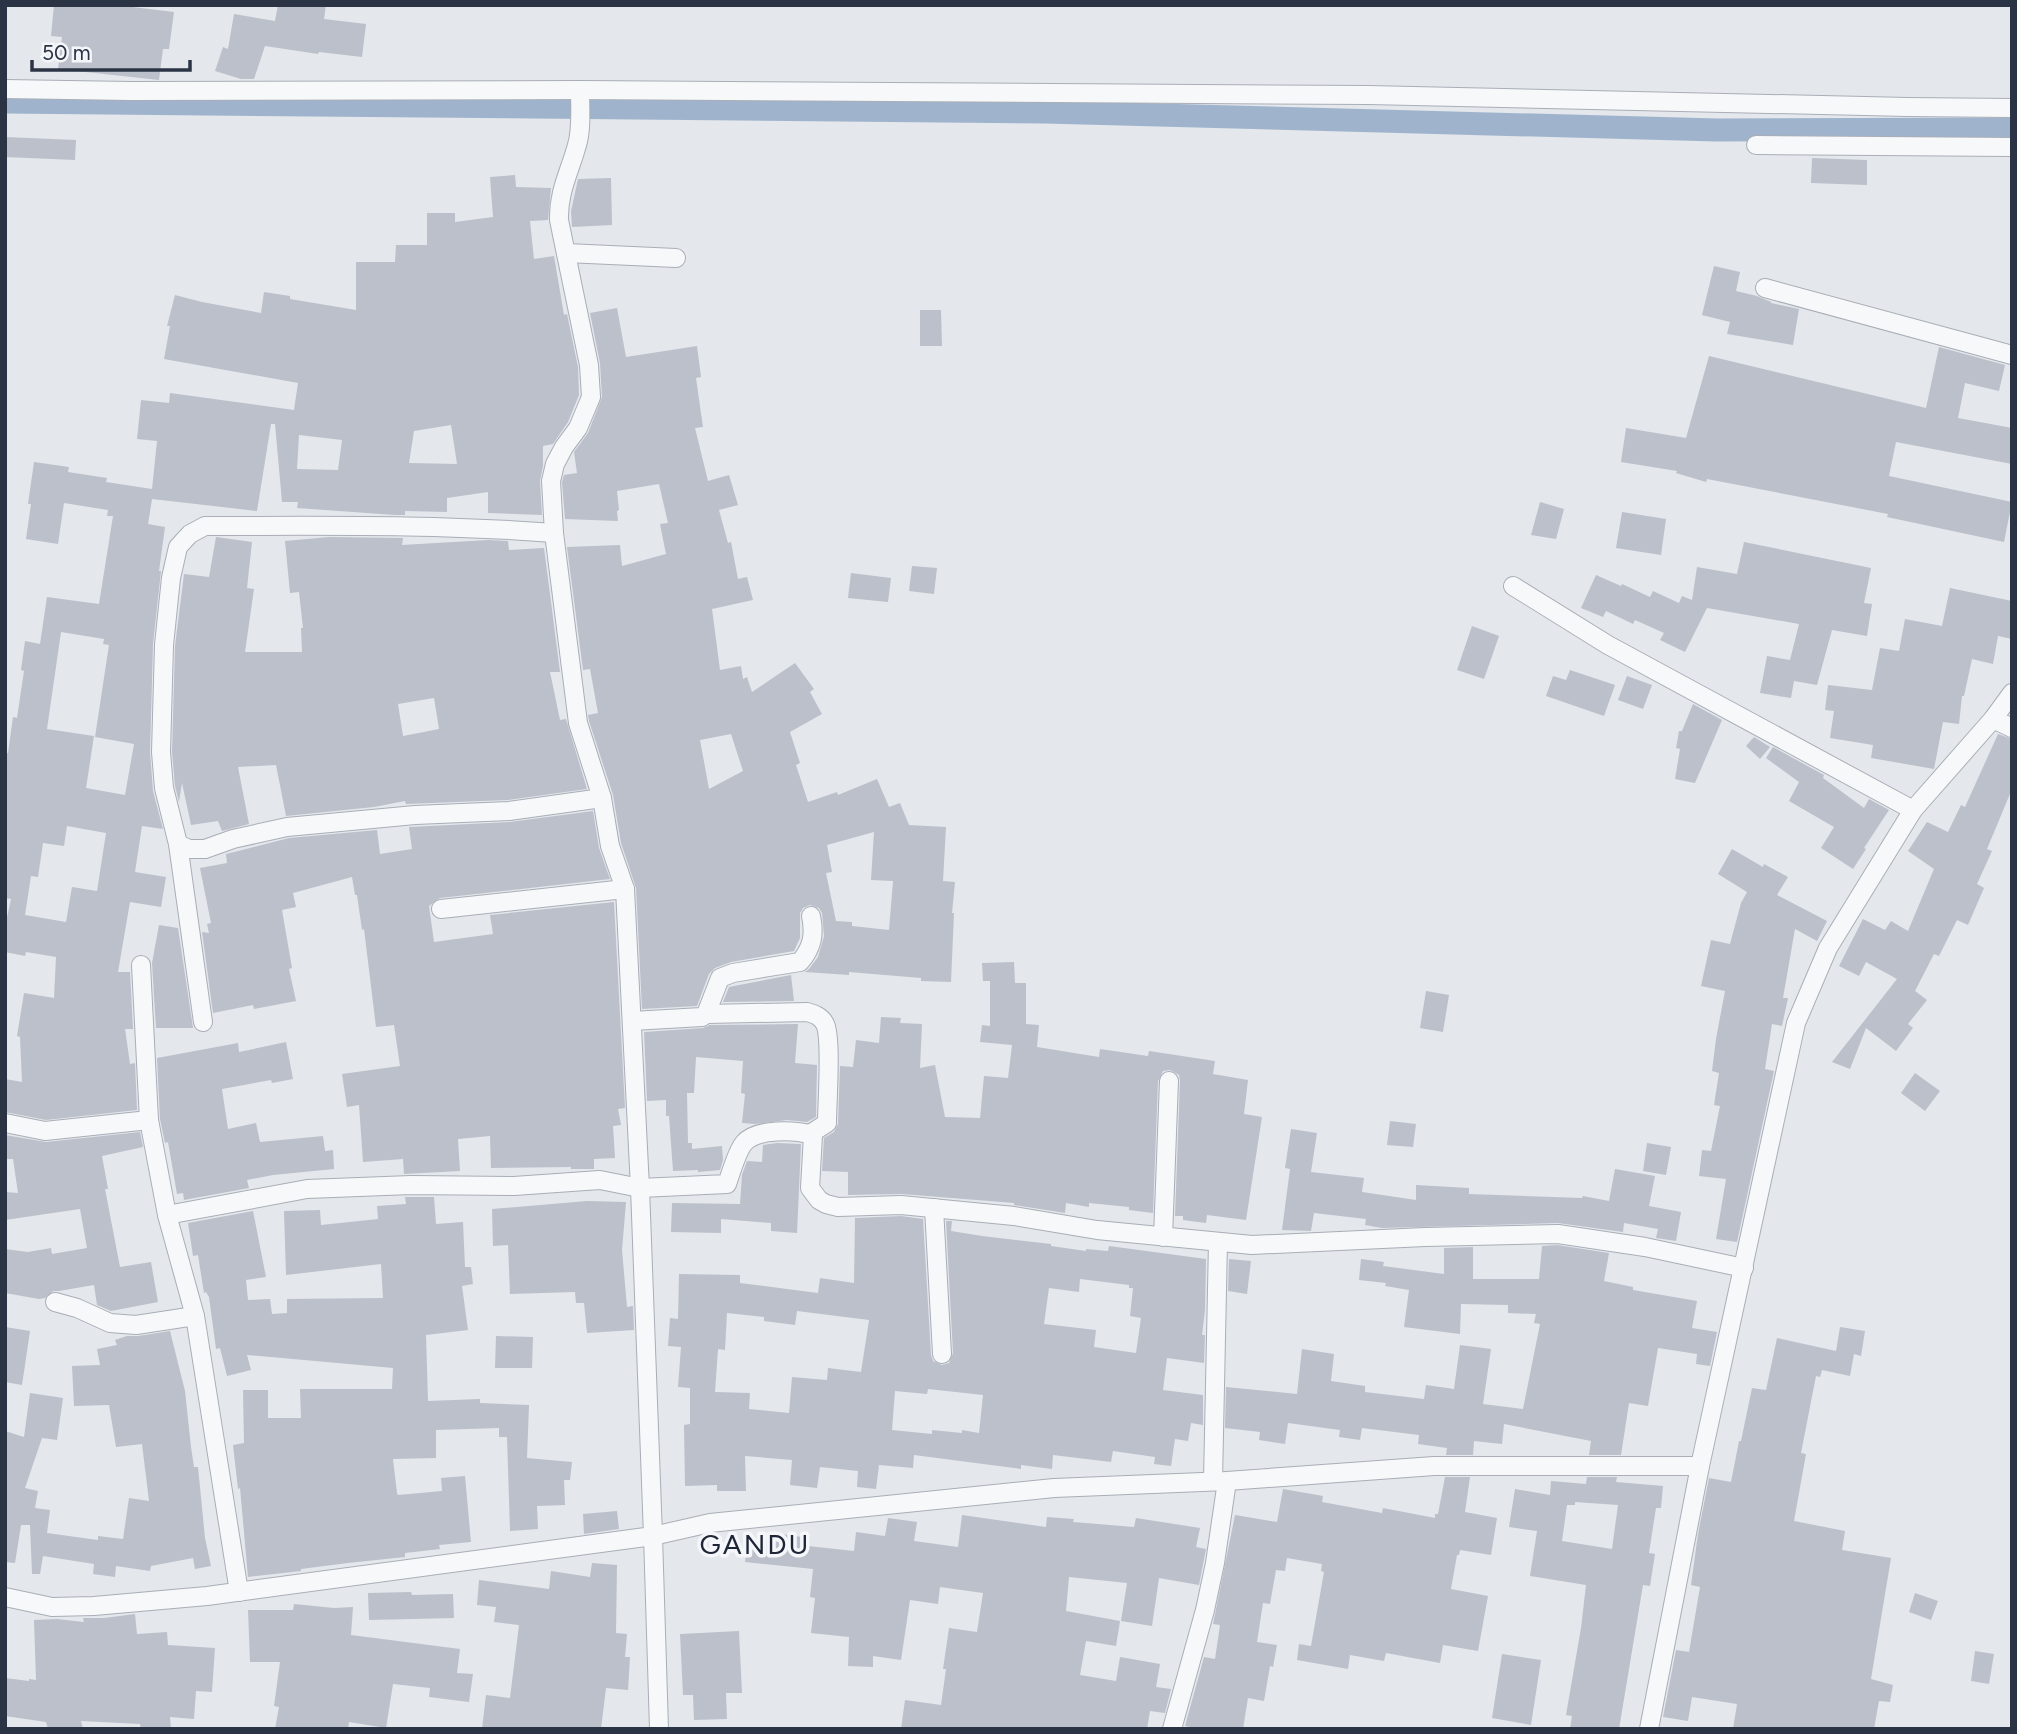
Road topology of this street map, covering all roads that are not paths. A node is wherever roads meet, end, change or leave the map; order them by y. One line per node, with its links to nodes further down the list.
1 (5, 89): 2 (street)
2 (580, 95): 3 (street); 6 (street)
3 (2012, 108)
4 (1756, 145): 5 (street)
5 (2012, 147)
6 (566, 253): 7 (street); 10 (street)
7 (676, 258)
8 (1765, 288): 9 (street)
9 (2012, 355)
10 (554, 533): 15 (street); 17 (street)
11 (1513, 586): 16 (street)
12 (2012, 693): 13 (street)
13 (1993, 719): 14 (street); 16 (street)
14 (2012, 728)
15 (603, 798): 17 (street); 18 (street)
16 (1913, 810): 34 (street)
17 (178, 844): 24 (street)
18 (625, 889): 19 (street); 23 (street)
19 (440, 909)
20 (811, 916): 22 (street)
21 (141, 965): 26 (street)
22 (706, 1014): 23 (street); 28 (street)
23 (632, 1021): 29 (street)
24 (203, 1022)
25 (1169, 1081): 32 (street)
26 (149, 1120): 27 (street); 31 (street)
27 (5, 1123)
28 (810, 1134): 29 (street); 30 (street)
29 (640, 1188): 31 (street); 40 (street)
30 (934, 1208): 32 (street); 37 (street)
31 (167, 1215): 36 (street)
32 (1163, 1237): 33 (street)
33 (1218, 1242): 34 (street); 39 (street)
34 (1744, 1268): 38 (street)
35 (55, 1301): 36 (street)
36 (195, 1316): 41 (street)
37 (942, 1354)
38 (1700, 1466): 39 (street); 45 (street)
39 (1220, 1481): 40 (street); 44 (street)
40 (653, 1536): 41 (street); 43 (street)
41 (239, 1592): 42 (street)
42 (5, 1597)
43 (659, 1729)
44 (1172, 1729)
45 (1649, 1729)

